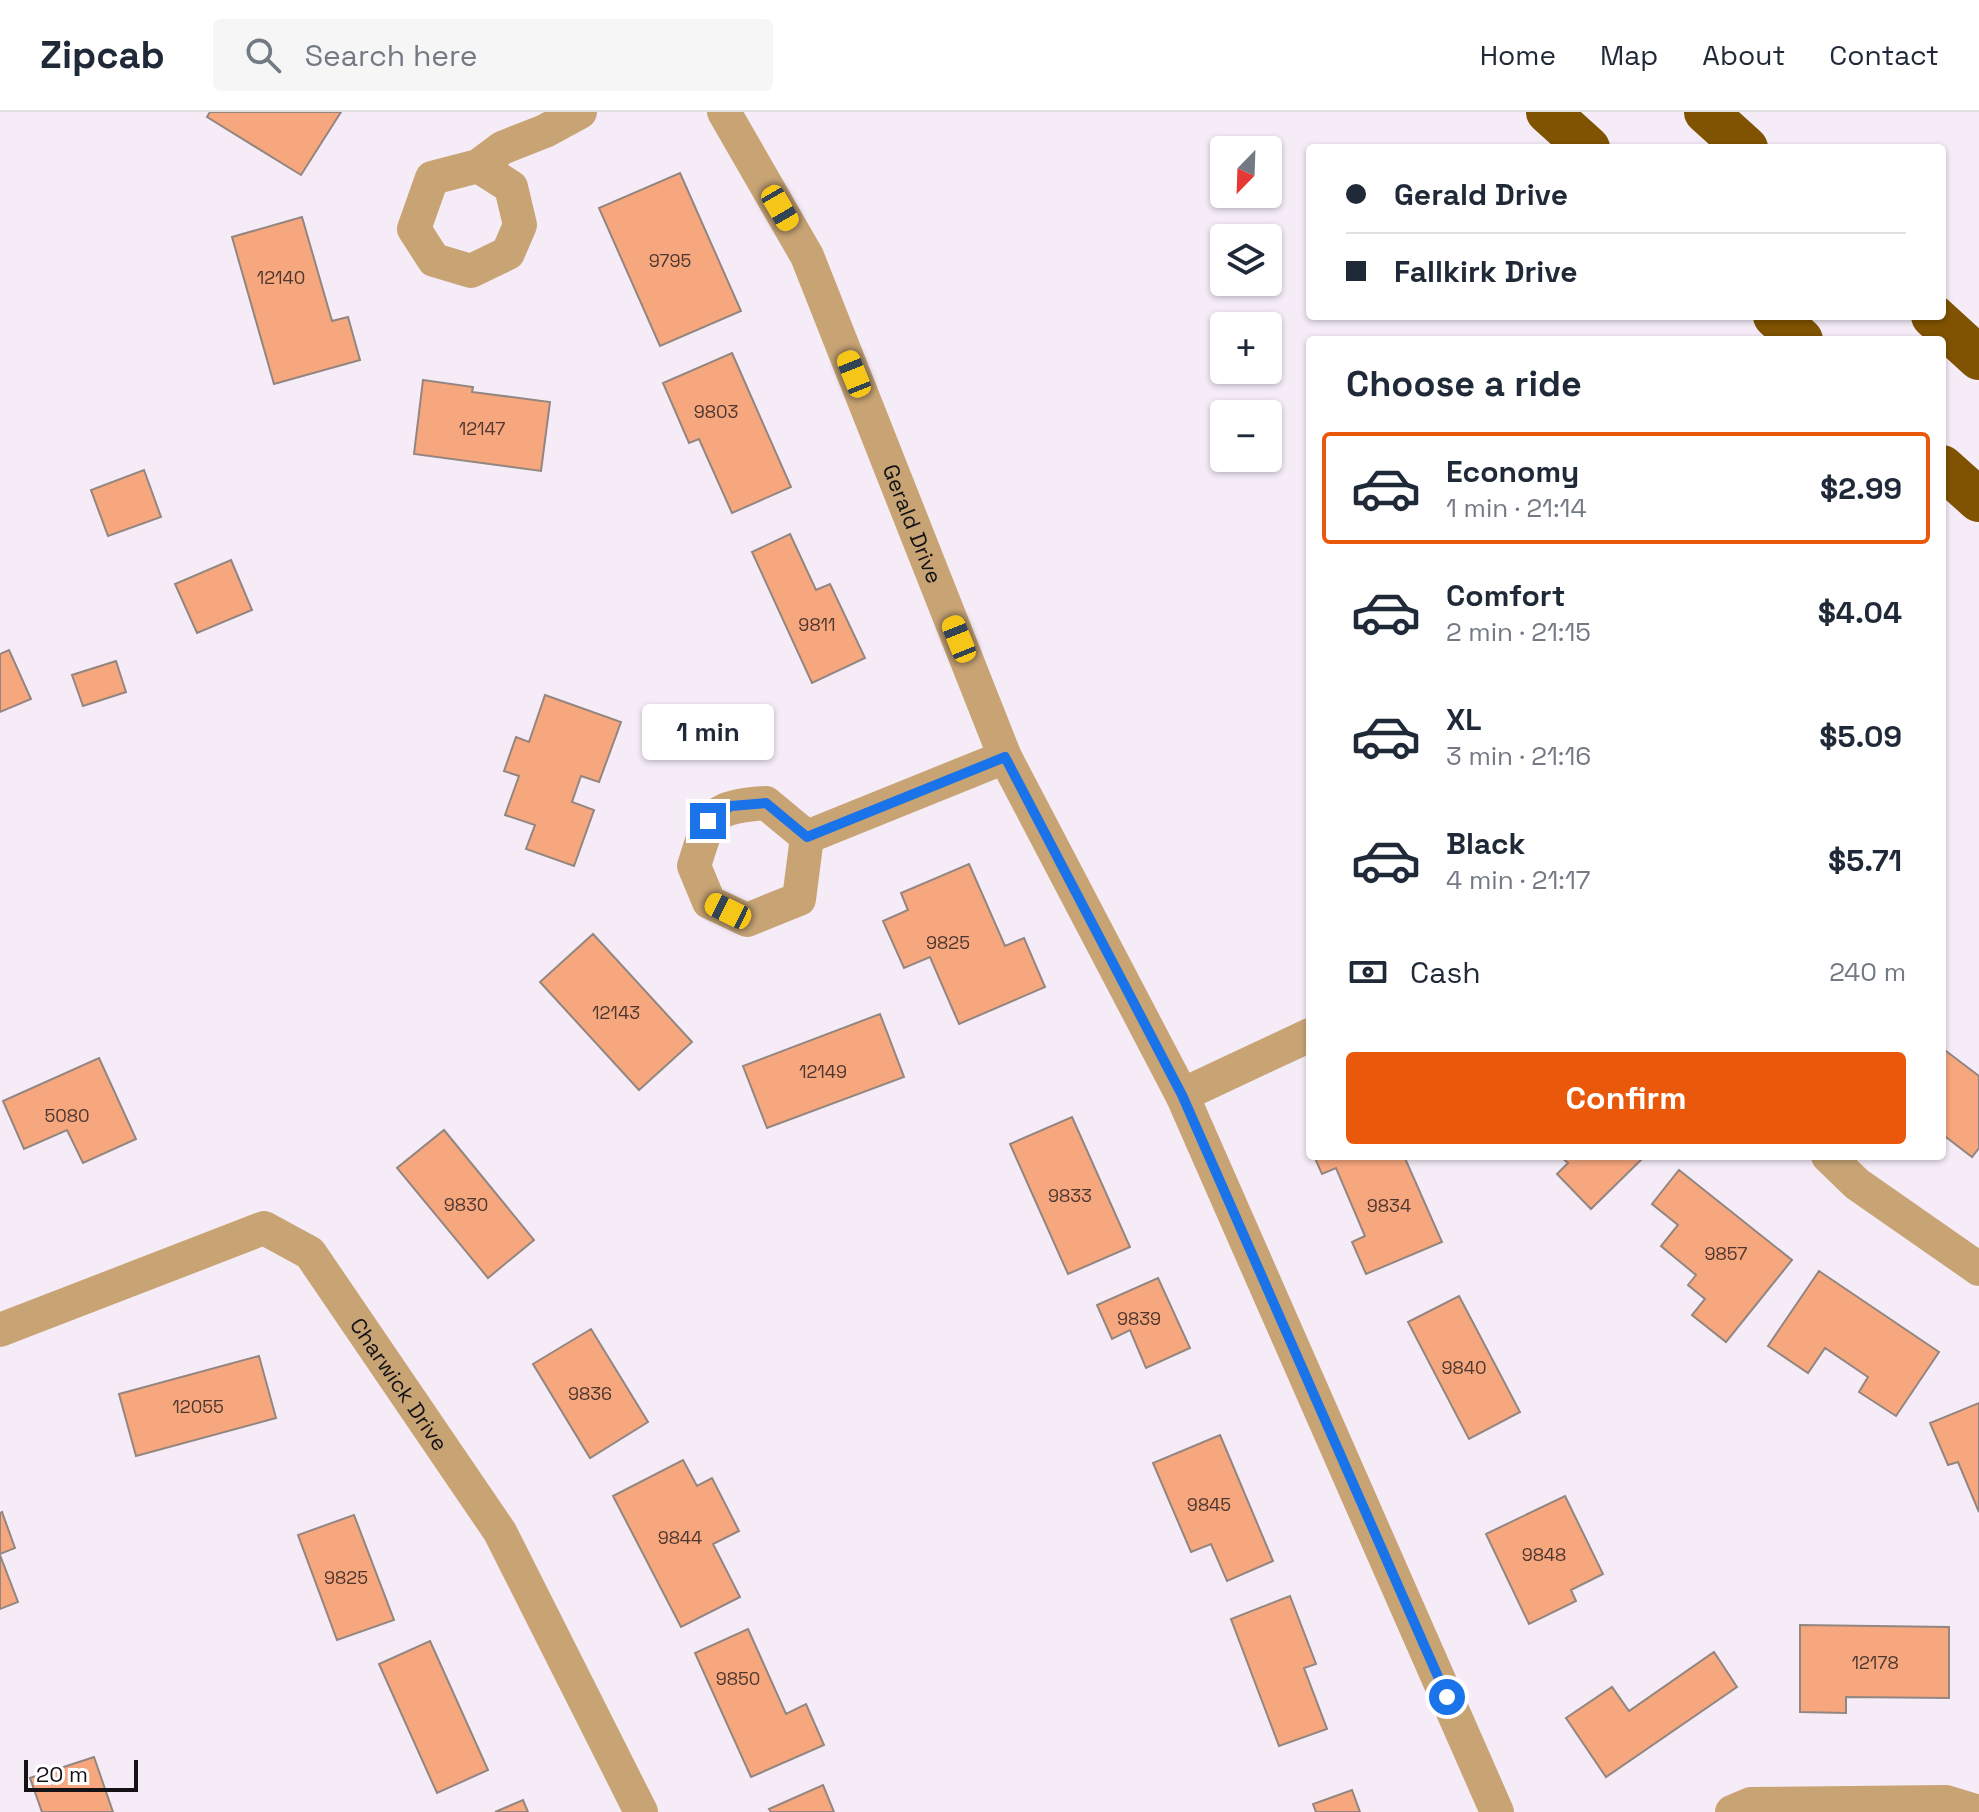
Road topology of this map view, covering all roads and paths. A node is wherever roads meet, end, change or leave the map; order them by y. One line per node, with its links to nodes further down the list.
1 (580, 112): 7 (street)
2 (724, 112): 14 (street, Gerald Drive)
3 (1548, 112): 5 (highway)
4 (1706, 112): 6 (highway)
5 (1584, 144)
6 (1742, 144)
7 (478, 166)
8 (1779, 320): 10 (highway)
9 (1937, 320): 11 (highway)
10 (1797, 336)
11 (1979, 358)
12 (1946, 471): 13 (highway)
13 (1979, 500)
14 (1005, 757): 15 (street); 17 (street, Gerald Drive)
15 (807, 837)
16 (1306, 1037): 17 (street)
17 (1182, 1095): 22 (street, Gerald Drive)
18 (1832, 1160): 19 (street)
19 (1979, 1269)
20 (0, 1330): 21 (street, Charwick Drive)
21 (641, 1812)
22 (1497, 1812)
23 (1732, 1812): 24 (street)
24 (1979, 1812)

